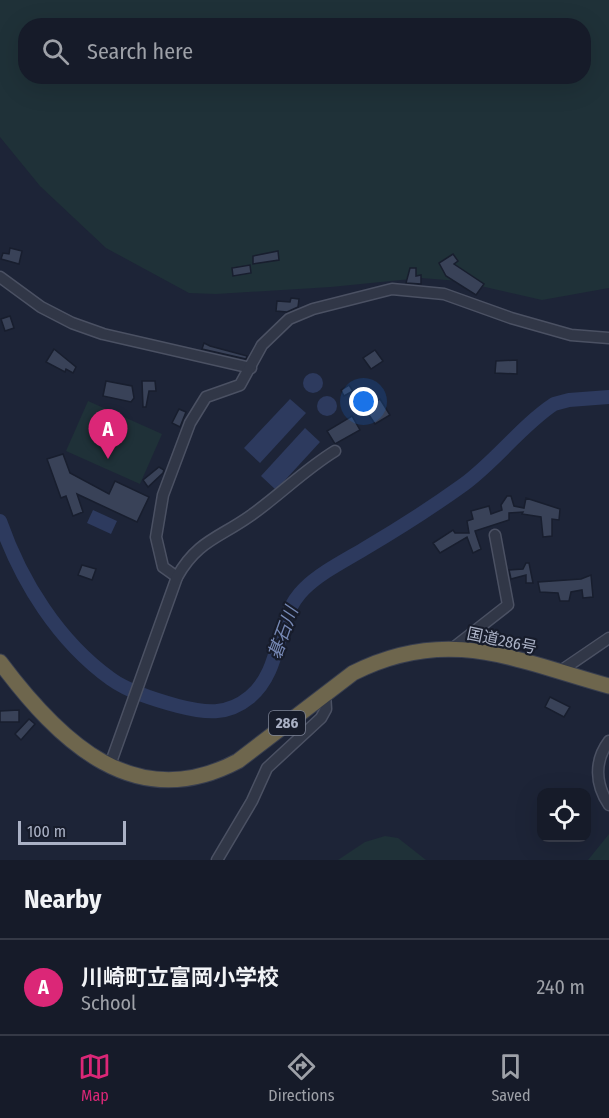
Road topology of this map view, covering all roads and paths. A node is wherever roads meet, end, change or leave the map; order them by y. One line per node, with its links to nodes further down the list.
1 (0, 277): 3 (street)
2 (609, 338): 3 (street)
3 (251, 368): 6 (street)
4 (335, 451): 6 (street)
5 (495, 534): 8 (street)
6 (177, 577): 14 (street)
7 (609, 638): 10 (street)
8 (453, 648): 10 (highway, 国道286号 / 286); 12 (highway, 国道286号 / 286)
9 (0, 662): 14 (highway, 国道286号 / 286)
10 (559, 672): 11 (highway, 国道286号 / 286)
11 (609, 686)
12 (325, 693): 14 (highway, 国道286号 / 286); 16 (street)
13 (609, 741): 15 (street)
14 (110, 765)
15 (609, 805)
16 (217, 860)

